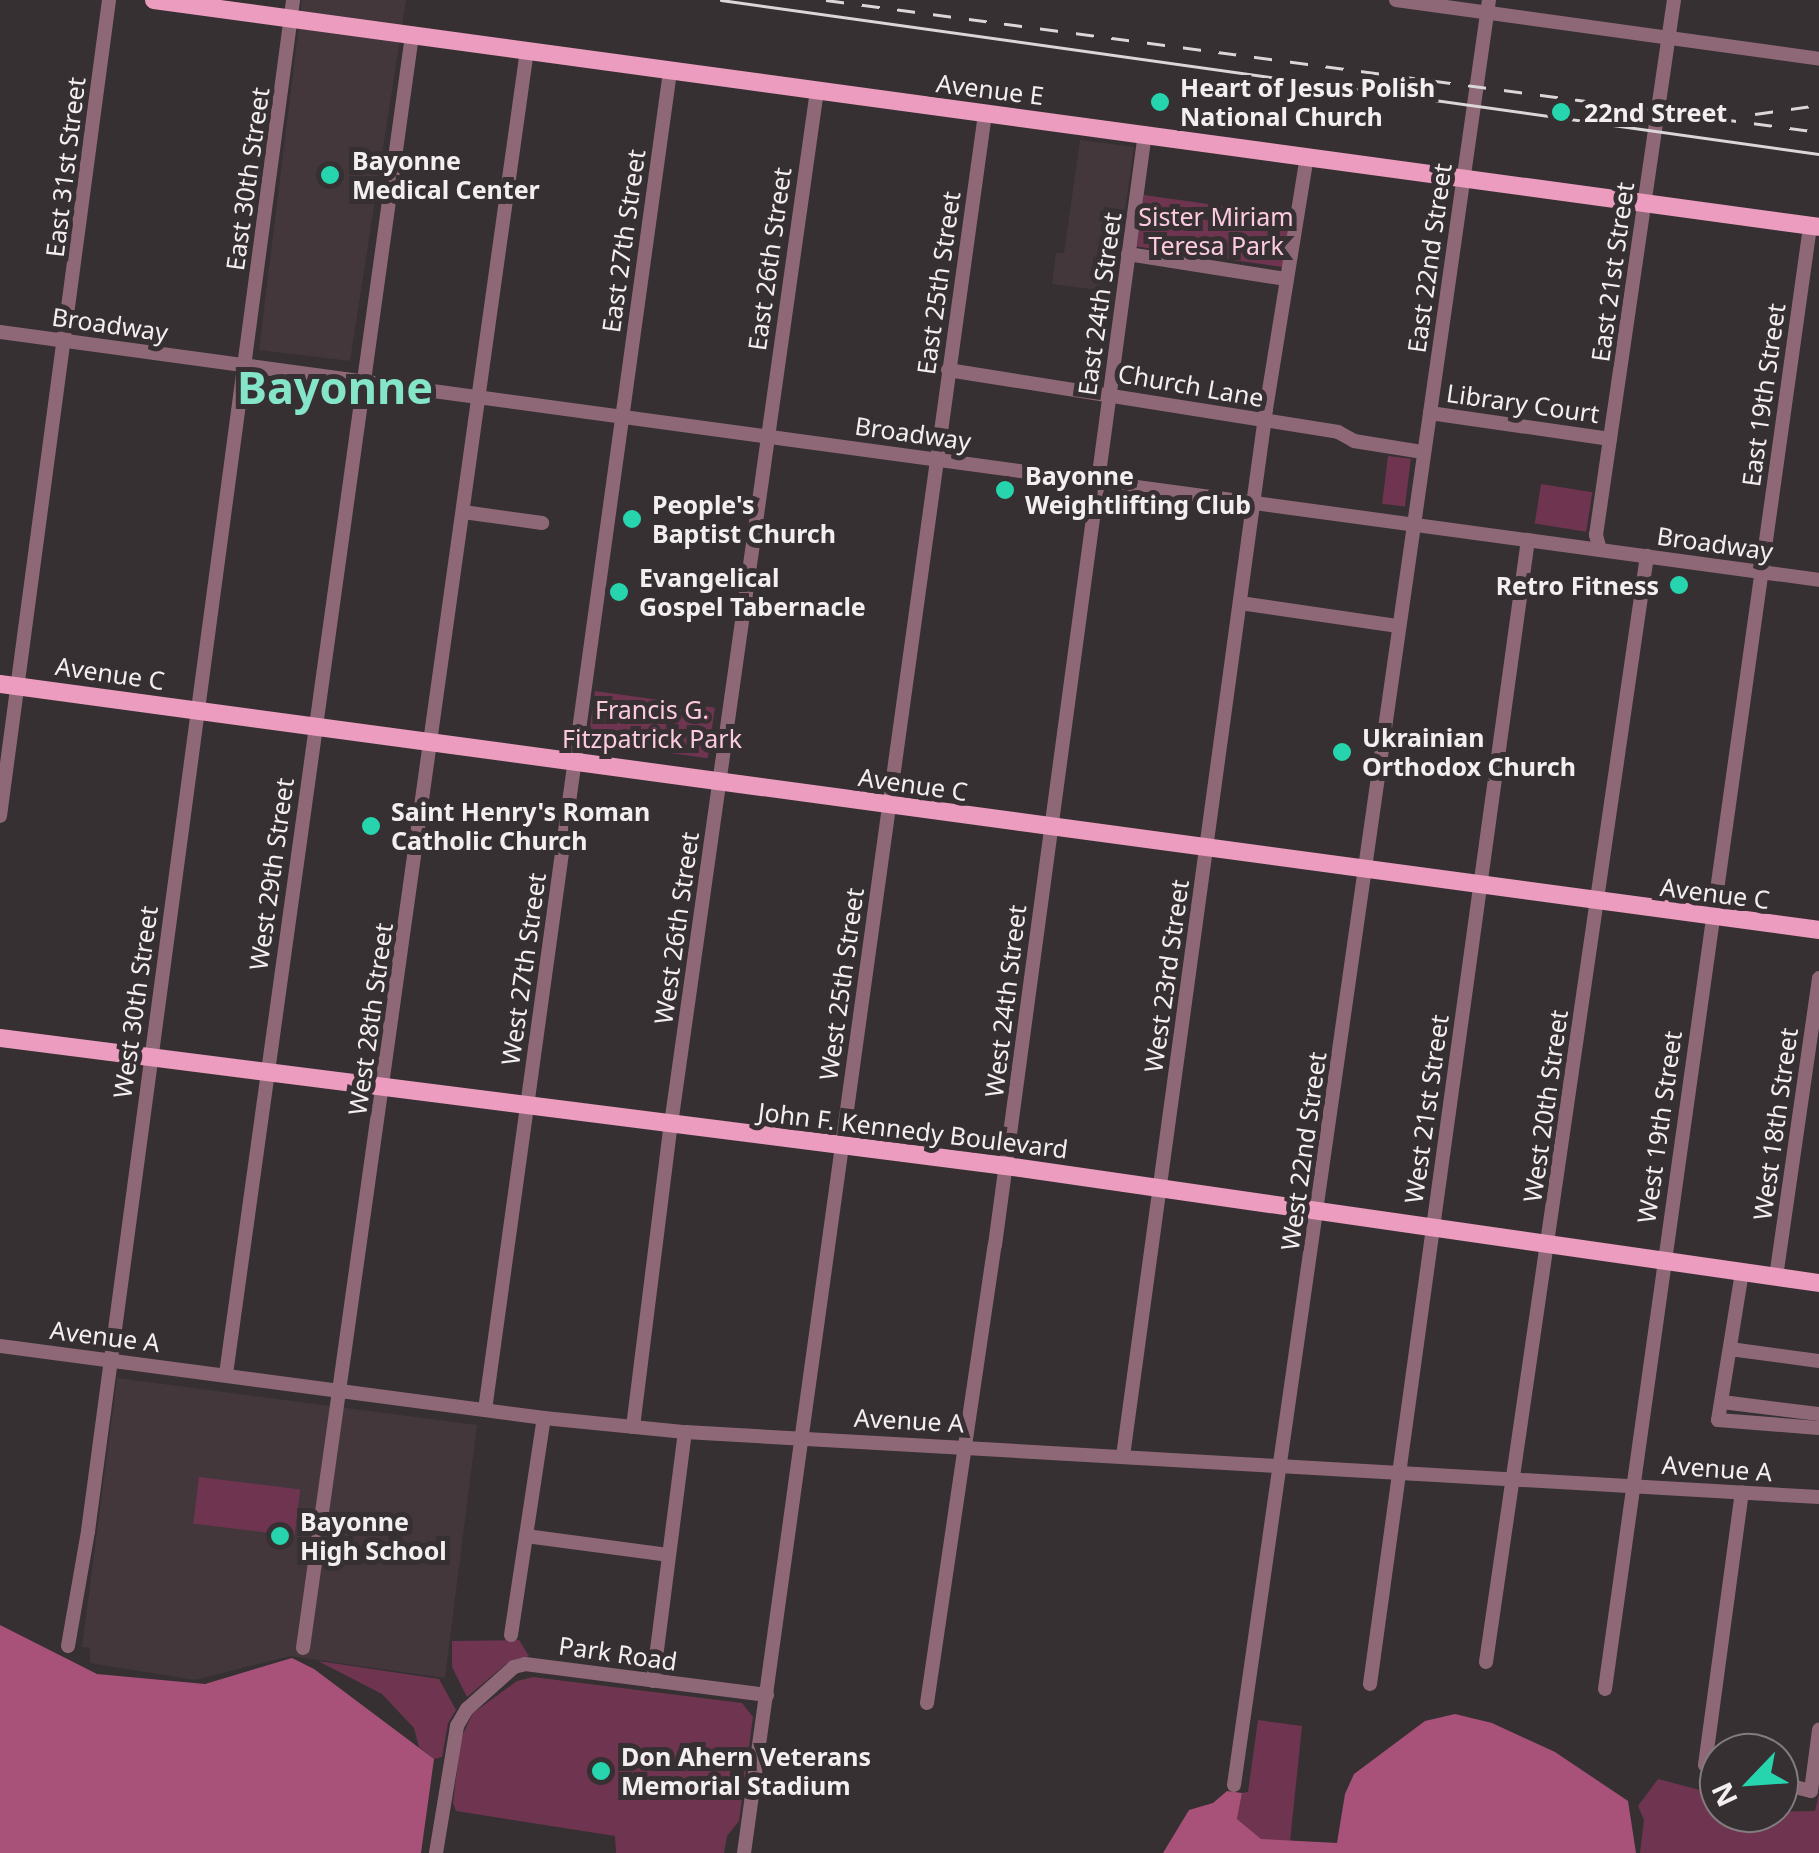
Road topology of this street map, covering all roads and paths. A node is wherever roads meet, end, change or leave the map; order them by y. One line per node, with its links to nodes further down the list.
1 (109, 0): 22 (street, East 31st Street)
2 (154, 0): 6 (main road, Avenue E)
3 (1396, 0): 5 (street)
4 (1674, 0): 8 (street, East 21st Street)
5 (1488, 7): 8 (street); 16 (street, East 22nd Street)
6 (292, 9): 7 (main road, Avenue E); 23 (street, East 30th Street)
7 (412, 35): 9 (main road, Avenue E); 25 (street, West 29th Street)
8 (1669, 39): 10 (street); 17 (street, East 21st Street)
9 (528, 52): 11 (main road, Avenue E); 27 (street, West 28th Street)
10 (1819, 59)
11 (670, 71): 12 (main road, Avenue E); 29 (street, East 27th Street)
12 (817, 90): 13 (main road, Avenue E); 31 (street, East 26th Street)
13 (985, 113): 14 (main road, Avenue E); 24 (street, East 25th Street)
14 (1145, 134): 15 (main road, Avenue E); 19 (street, East 24th Street)
15 (1307, 156): 16 (main road, Avenue E); 20 (street, West 23rd Street)
16 (1464, 178): 17 (main road, Avenue E); 28 (street, East 22nd Street)
17 (1644, 202): 18 (main road, Avenue E); 32 (street, East 21st Street)
18 (1814, 227): 43 (street, East 19th Street)
19 (1128, 254): 20 (street); 26 (street, East 24th Street)
20 (1286, 279): 30 (street, West 23rd Street)
21 (0, 332): 22 (street, Broadway)
22 (66, 340): 23 (street, Broadway); 47 (street, East 31st Street)
23 (244, 364): 25 (street, Broadway); 48 (street, West 30th Street)
24 (948, 370): 26 (street, Church Lane); 34 (street, East 25th Street)
25 (361, 380): 27 (street, Broadway); 49 (street, West 29th Street)
26 (1109, 394): 30 (street, Church Lane); 35 (street, East 24th Street)
27 (479, 395): 29 (street, Broadway); 37 (street, West 28th Street)
28 (1430, 412): 32 (street, Library Court); 33 (street, East 22nd Street)
29 (622, 416): 31 (street, Broadway); 51 (street, West 27th Street)
30 (1265, 420): 33 (street, Church Lane); 36 (street, West 23rd Street)
31 (766, 435): 34 (street, Broadway); 52 (street, West 26th Street)
32 (1610, 439): 41 (street, East 21st Street)
33 (1423, 452): 39 (street, East 22nd Street)
34 (935, 458): 35 (street, Broadway); 53 (street, West 25th Street)
35 (1097, 482): 36 (street, Broadway); 55 (street, West 24th Street)
36 (1254, 502): 39 (street, Broadway); 45 (street, West 23rd Street)
37 (463, 512): 38 (street); 50 (street, West 28th Street)
38 (542, 523)
39 (1413, 523): 40 (street, Broadway); 46 (street, West 22nd Street)
40 (1528, 540): 41 (street, Broadway); 58 (street, West 21st Street)
41 (1600, 550): 42 (street, Broadway)
42 (1647, 556): 43 (street, Broadway); 59 (street, West 20th Street)
43 (1759, 571): 44 (street, Broadway); 60 (street, West 19th Street)
44 (1819, 580)
45 (1240, 603): 46 (street); 56 (street, West 23rd Street)
46 (1398, 626): 57 (street, West 22nd Street)
47 (10, 685): 48 (main road, Avenue C); 54 (street, East 31st Street)
48 (197, 710): 49 (main road, Avenue C); 64 (street, West 30th Street)
49 (314, 728): 50 (main road, Avenue C); 65 (street, West 29th Street)
50 (430, 742): 51 (main road, Avenue C); 66 (street, West 28th Street)
51 (574, 762): 52 (main road, Avenue C); 67 (street, West 27th Street)
52 (719, 783): 53 (main road, Avenue C); 68 (street, West 26th Street)
53 (888, 807): 55 (main road, Avenue C); 69 (street, West 25th Street)
54 (0, 816)
55 (1048, 828): 56 (main road, Avenue C); 70 (street, West 24th Street)
56 (1205, 850): 57 (main road, Avenue C); 71 (street, West 23rd Street)
57 (1366, 868): 58 (main road, Avenue C); 72 (street, West 22nd Street)
58 (1479, 887): 59 (main road, Avenue C); 73 (street, West 21st Street)
59 (1595, 902): 60 (main road, Avenue C); 74 (street, West 20th Street)
60 (1710, 918): 61 (main road, Avenue C); 75 (street, West 19th Street)
61 (1819, 930)
62 (1819, 978): 77 (street, West 18th Street)
63 (0, 1038): 64 (main road, John F. Kennedy Boulevard)
64 (150, 1056): 65 (main road, John F. Kennedy Boulevard); 81 (street, West 30th Street)
65 (267, 1071): 66 (main road, John F. Kennedy Boulevard); 83 (street, West 29th Street)
66 (384, 1086): 67 (main road, John F. Kennedy Boulevard); 84 (street, West 28th Street)
67 (527, 1104): 68 (main road, John F. Kennedy Boulevard); 86 (street, West 27th Street)
68 (671, 1124): 69 (main road, John F. Kennedy Boulevard); 89 (street, West 26th Street)
69 (842, 1146): 70 (main road, John F. Kennedy Boulevard); 92 (street, West 25th Street)
70 (1006, 1166): 71 (main road, John F. Kennedy Boulevard); 93 (street, West 24th Street)
71 (1160, 1189): 72 (main road, John F. Kennedy Boulevard); 94 (street, West 23rd Street)
72 (1317, 1212): 73 (main road, John F. Kennedy Boulevard); 95 (street, West 22nd Street)
73 (1433, 1228): 74 (main road, John F. Kennedy Boulevard); 96 (street, West 21st Street)
74 (1550, 1242): 75 (main road, John F. Kennedy Boulevard); 97 (street, West 20th Street)
75 (1663, 1262): 76 (main road, John F. Kennedy Boulevard); 98 (street, West 19th Street)
76 (1742, 1272): 77 (main road, John F. Kennedy Boulevard); 80 (street)
77 (1776, 1277): 78 (main road, John F. Kennedy Boulevard)
78 (1819, 1283)
79 (0, 1346): 81 (street, Avenue A)
80 (1730, 1349): 82 (street); 85 (street)
81 (108, 1359): 83 (street, Avenue A); 104 (street, West 30th Street)
82 (1819, 1361)
83 (226, 1374): 84 (street, Avenue A)
84 (341, 1389): 86 (street, Avenue A); 105 (street, West 28th Street)
85 (1722, 1402): 87 (street); 90 (street)
86 (485, 1410): 88 (street, Avenue A)
87 (1819, 1414)
88 (544, 1418): 89 (street, Avenue A); 101 (street)
89 (633, 1427): 91 (street, Avenue A)
90 (1819, 1428)
91 (686, 1432): 92 (street, Avenue A); 102 (street)
92 (802, 1436): 93 (street, Avenue A); 110 (street, West 25th Street)
93 (965, 1446): 94 (street, Avenue A); 111 (street, West 24th Street)
94 (1123, 1456): 95 (street, Avenue A)
95 (1283, 1463): 96 (street, Avenue A); 114 (street, West 22nd Street)
96 (1398, 1473): 97 (street, Avenue A); 108 (street, West 21st Street)
97 (1515, 1478): 98 (street, Avenue A); 106 (street, West 20th Street)
98 (1631, 1485): 99 (street, Avenue A); 109 (street, West 19th Street)
99 (1742, 1492): 100 (street, Avenue A); 113 (street)
100 (1819, 1497)
101 (526, 1536): 102 (street); 103 (street)
102 (668, 1554): 107 (street)
103 (511, 1636)
104 (68, 1646)
105 (304, 1648)
106 (1486, 1662)
107 (653, 1681): 110 (street, Park Road); 116 (street, Park Road)
108 (1370, 1684)
109 (1604, 1689)
110 (767, 1695): 117 (street)
111 (927, 1703)
112 (1819, 1730): 115 (street)
113 (1716, 1733)
114 (1234, 1785)
115 (1799, 1788)
116 (436, 1853)
117 (744, 1853)

